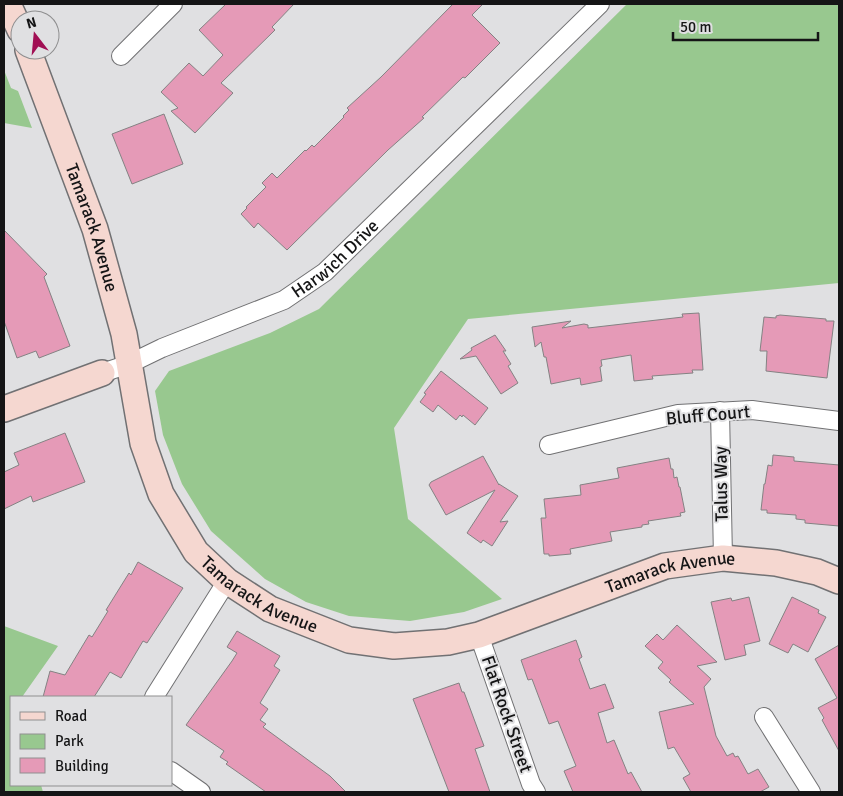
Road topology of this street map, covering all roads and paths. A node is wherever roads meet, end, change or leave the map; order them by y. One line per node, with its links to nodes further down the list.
1 (173, 4): 3 (street)
2 (600, 4): 5 (street, Harwich Drive)
3 (122, 56)
4 (32, 60): 5 (main road, Tamarack Avenue)
5 (129, 364): 6 (street, Harwich Drive); 12 (main road, Tamarack Avenue)
6 (102, 373): 7 (main road, Harwich Drive)
7 (4, 409)
8 (720, 411): 9 (street, Bluff Court); 10 (street, Bluff Court); 11 (street, Talus Way)
9 (839, 421)
10 (549, 445)
11 (722, 558): 13 (main road, Tamarack Avenue); 14 (main road, Tamarack Avenue)
12 (228, 581): 14 (main road, Tamarack Avenue); 15 (street)
13 (839, 582)
14 (479, 634): 19 (street, Flat Rock Street)
15 (155, 696)
16 (764, 717): 20 (street)
17 (172, 772): 18 (street)
18 (201, 792)
19 (536, 792)
20 (811, 792)

